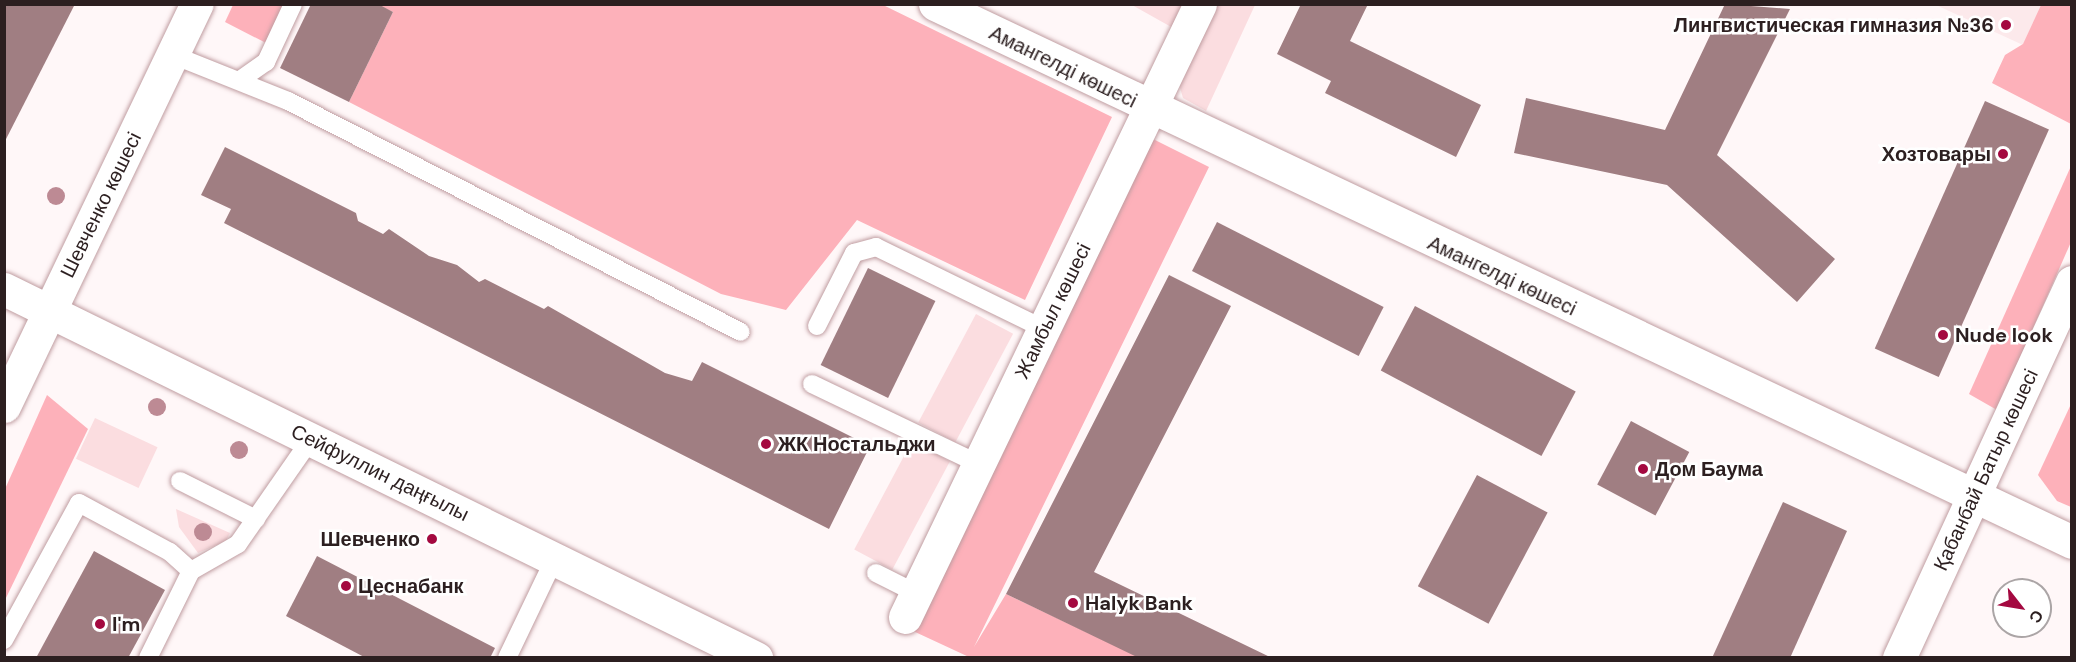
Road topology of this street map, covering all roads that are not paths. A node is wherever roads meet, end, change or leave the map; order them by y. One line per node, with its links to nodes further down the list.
1 (197, 4): 5 (street, Шевченко көшесі)
2 (293, 4): 6 (lane)
3 (935, 4): 7 (street, Амангелді көшесі)
4 (1200, 4): 7 (street, Жамбыл көшесі)
5 (173, 55): 6 (lane); 10 (street, Шевченко көшесі)
6 (240, 80): 13 (lane)
7 (1150, 110): 12 (street, Жамбыл көшесі); 19 (street, Амангелді көшесі)
8 (2072, 282): 19 (street, Қабанбай Батыр көшесі)
9 (4, 289): 10 (street, Сейфуллин даңғылы)
10 (50, 312): 15 (street, Шевченко көшесі); 16 (street, Сейфуллин даңғылы)
11 (817, 326): 12 (lane)
12 (1044, 329): 17 (street, Жамбыл көшесі)
13 (741, 332)
14 (812, 384): 17 (lane)
15 (4, 406)
16 (311, 439): 20 (lane); 22 (street, Сейфуллин даңғылы)
17 (979, 464): 25 (street, Жамбыл көшесі)
18 (180, 481): 20 (lane)
19 (1973, 497): 21 (street, Амангелді көшесі); 30 (street, Қабанбай Батыр көшесі)
20 (256, 519): 23 (lane)
21 (2072, 542)
22 (554, 560): 28 (lane); 29 (street, Сейфуллин даңғылы)
23 (191, 571): 26 (lane); 27 (lane)
24 (876, 573): 25 (lane)
25 (910, 605)
26 (4, 640)
27 (148, 657)
28 (507, 657)
29 (756, 657)
30 (1899, 657)

